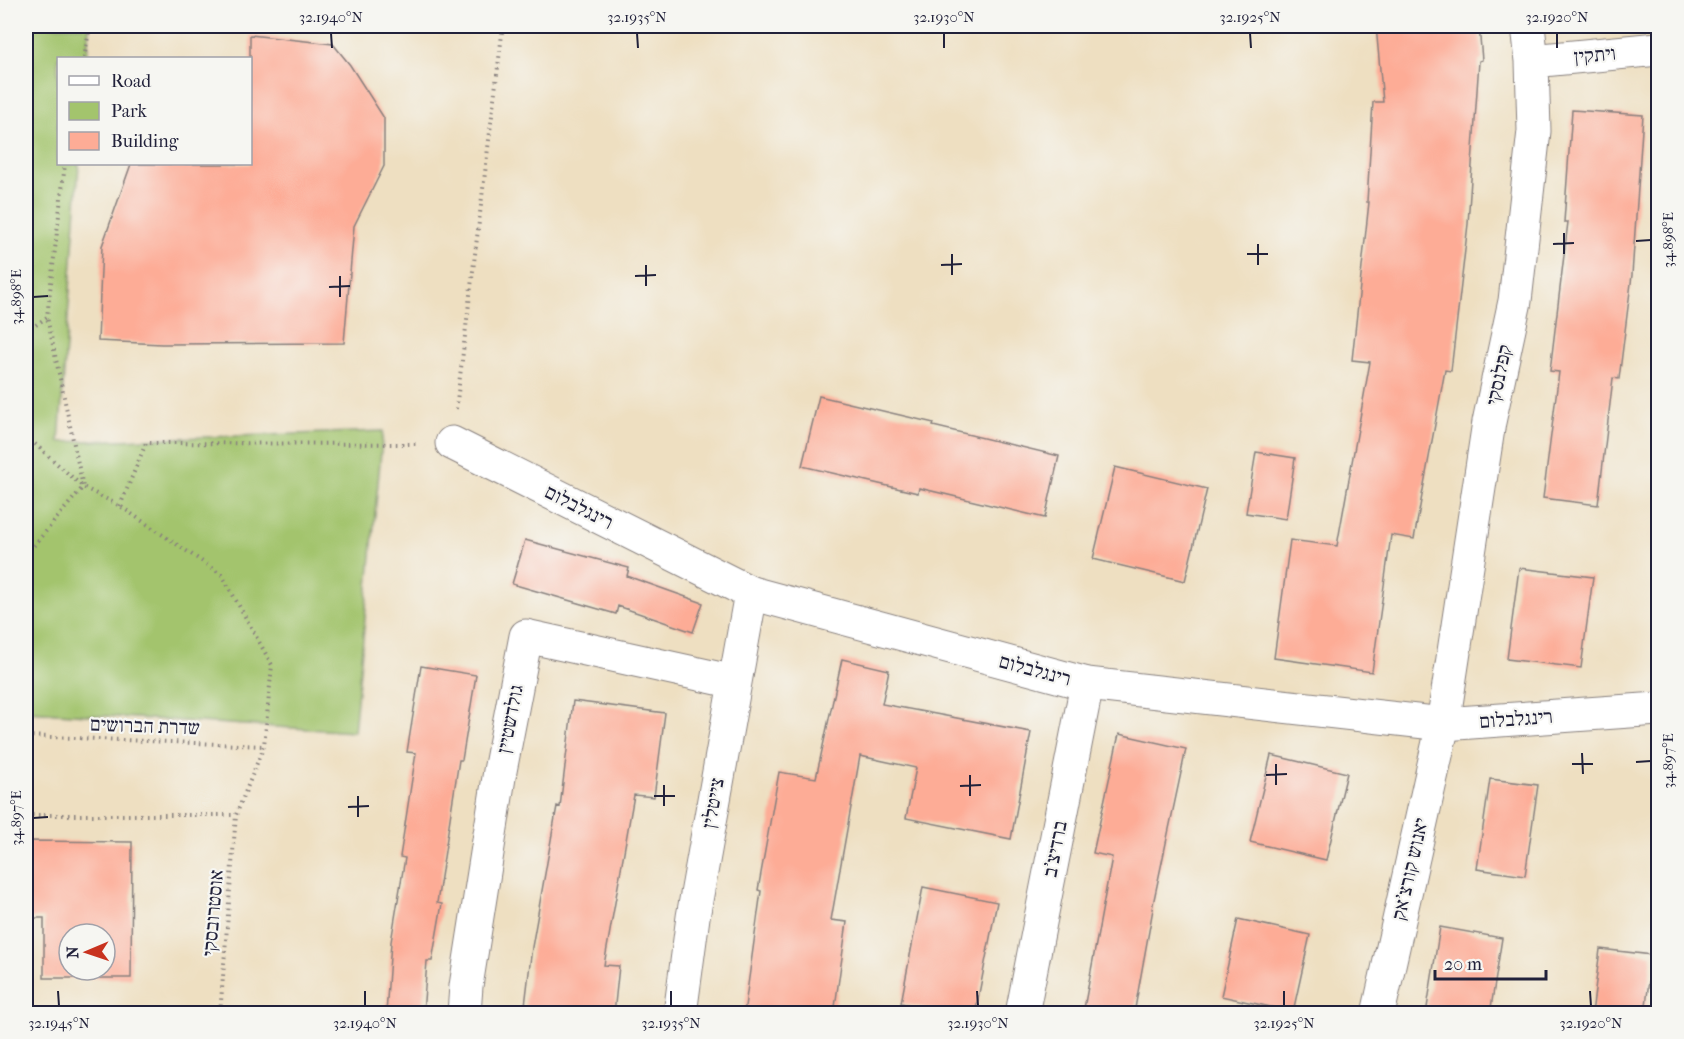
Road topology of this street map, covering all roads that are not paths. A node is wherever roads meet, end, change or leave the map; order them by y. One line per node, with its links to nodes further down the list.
1 (1528, 26): 3 (street, קפלנסקי)
2 (1659, 49): 3 (street, ויתקין)
3 (1532, 61): 9 (street, קפלנסקי)
4 (452, 443): 5 (street, רינגלבלום)
5 (751, 593): 6 (street, צייטלין); 7 (street, רינגלבלום)
6 (735, 682): 10 (street, גולדשטיין); 11 (street, צייטלין)
7 (1087, 684): 9 (street, רינגלבלום); 12 (street, ברדיצ'ב)
8 (1659, 709): 9 (street, רינגלבלום)
9 (1443, 724): 13 (street, יאנוש קורצ'אק)
10 (464, 1014)
11 (680, 1014)
12 (1022, 1014)
13 (1378, 1014)

